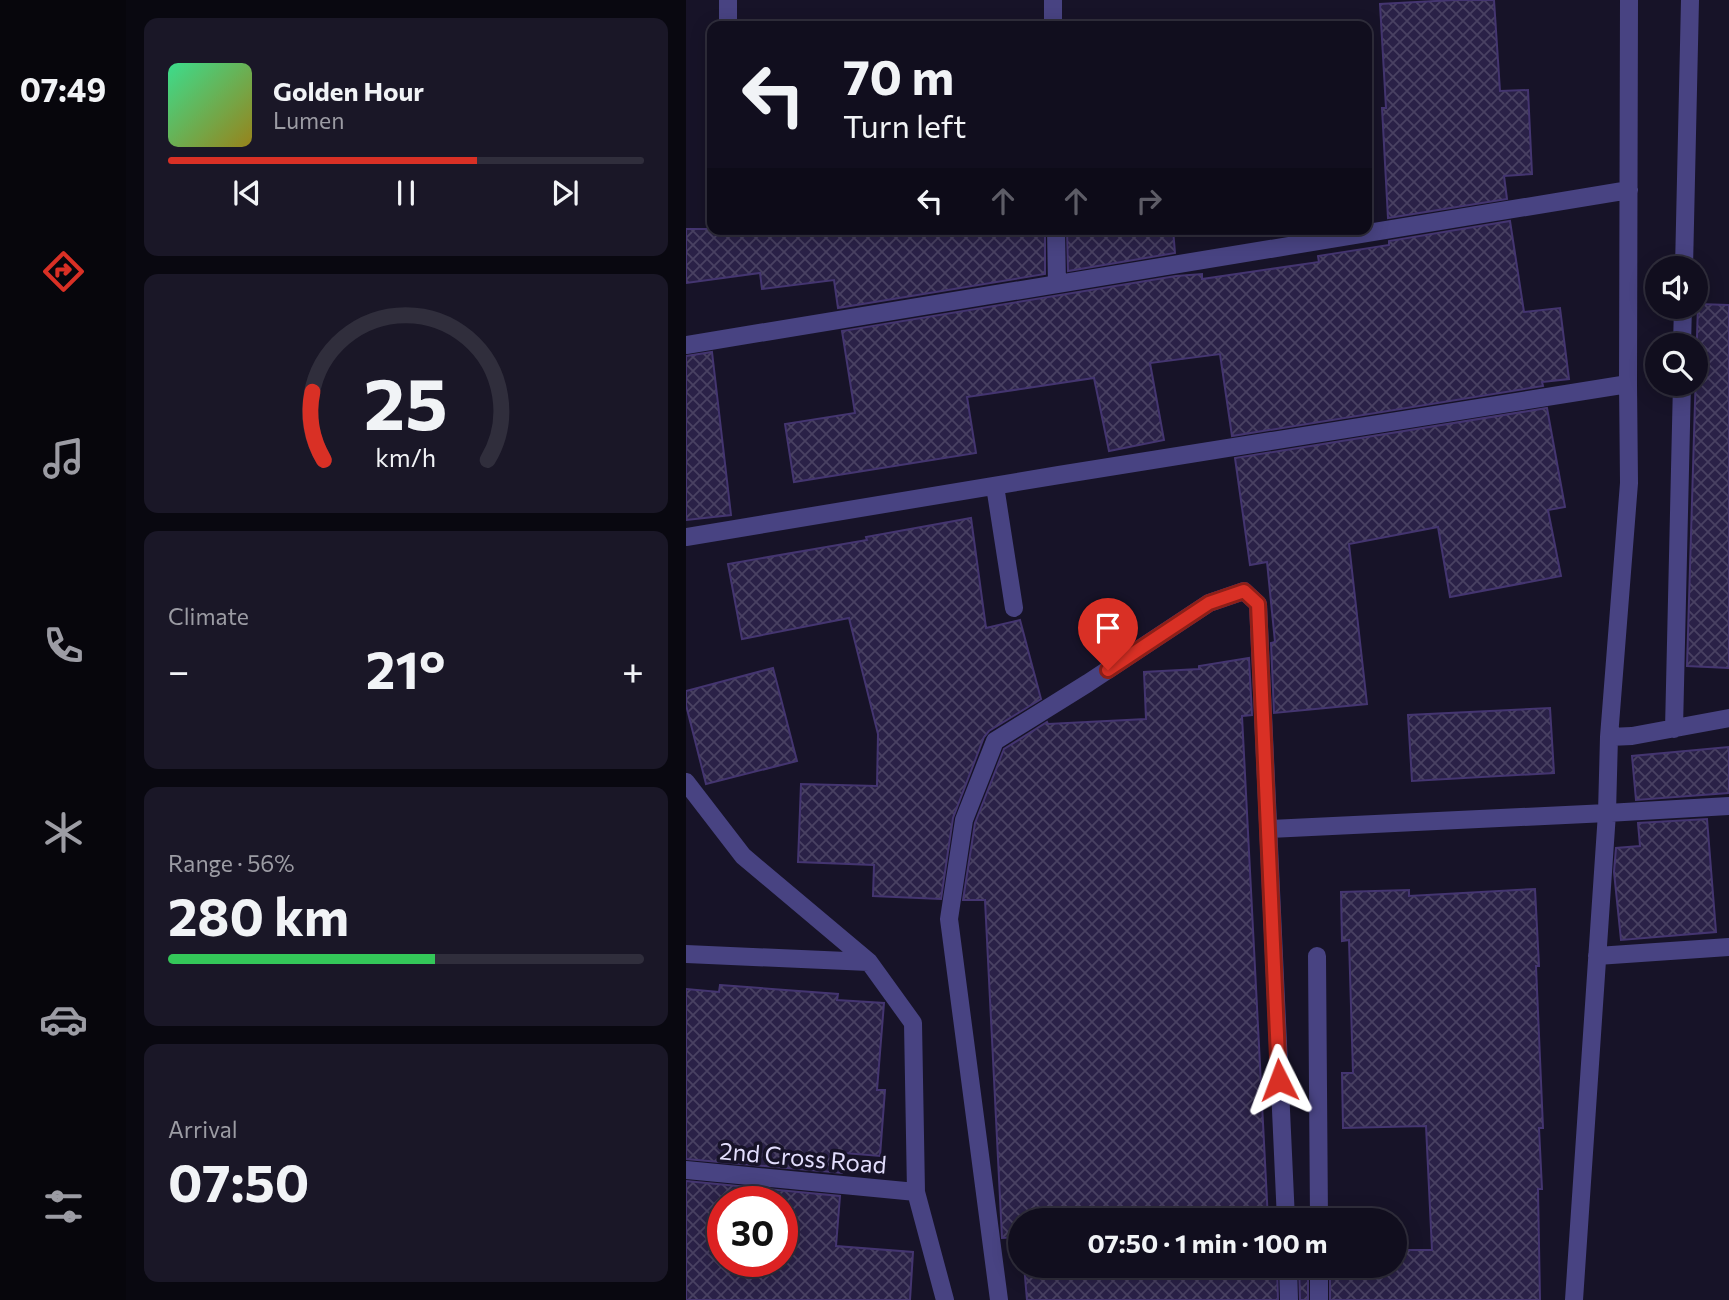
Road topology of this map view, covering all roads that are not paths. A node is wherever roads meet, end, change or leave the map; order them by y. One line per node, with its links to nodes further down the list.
1 (728, 0): 5 (street)
2 (1053, 0): 6 (street)
3 (1629, 0): 7 (street)
4 (1690, 0): 11 (street)
5 (728, 21)
6 (1053, 21)
7 (1629, 190): 8 (street); 14 (street)
8 (1372, 233)
9 (1056, 235): 12 (street)
10 (1358, 235): 12 (street)
11 (1684, 256)
12 (1057, 285): 13 (street)
13 (686, 345)
14 (1628, 384): 16 (street); 21 (street)
15 (1682, 396): 20 (street)
16 (995, 486): 17 (street); 18 (street)
17 (686, 537)
18 (1014, 608)
19 (1729, 718): 20 (street)
20 (1674, 729): 21 (street)
21 (1609, 737): 24 (street)
22 (686, 782): 30 (street)
23 (1729, 806): 24 (street)
24 (1607, 813): 25 (street); 29 (street)
25 (1268, 829): 33 (street); 38 (street)
26 (1729, 947): 29 (street)
27 (686, 954): 30 (street)
28 (1317, 956): 34 (street)
29 (1597, 956): 41 (street)
30 (869, 962): 32 (street)
31 (686, 1170): 32 (street, 2nd Cross Road)
32 (916, 1192): 37 (street)
33 (1285, 1208)
34 (1319, 1208)
35 (1288, 1278): 39 (street)
36 (1319, 1278): 40 (street)
37 (945, 1300)
38 (999, 1300)
39 (1289, 1300)
40 (1319, 1300)
41 (1574, 1300)

